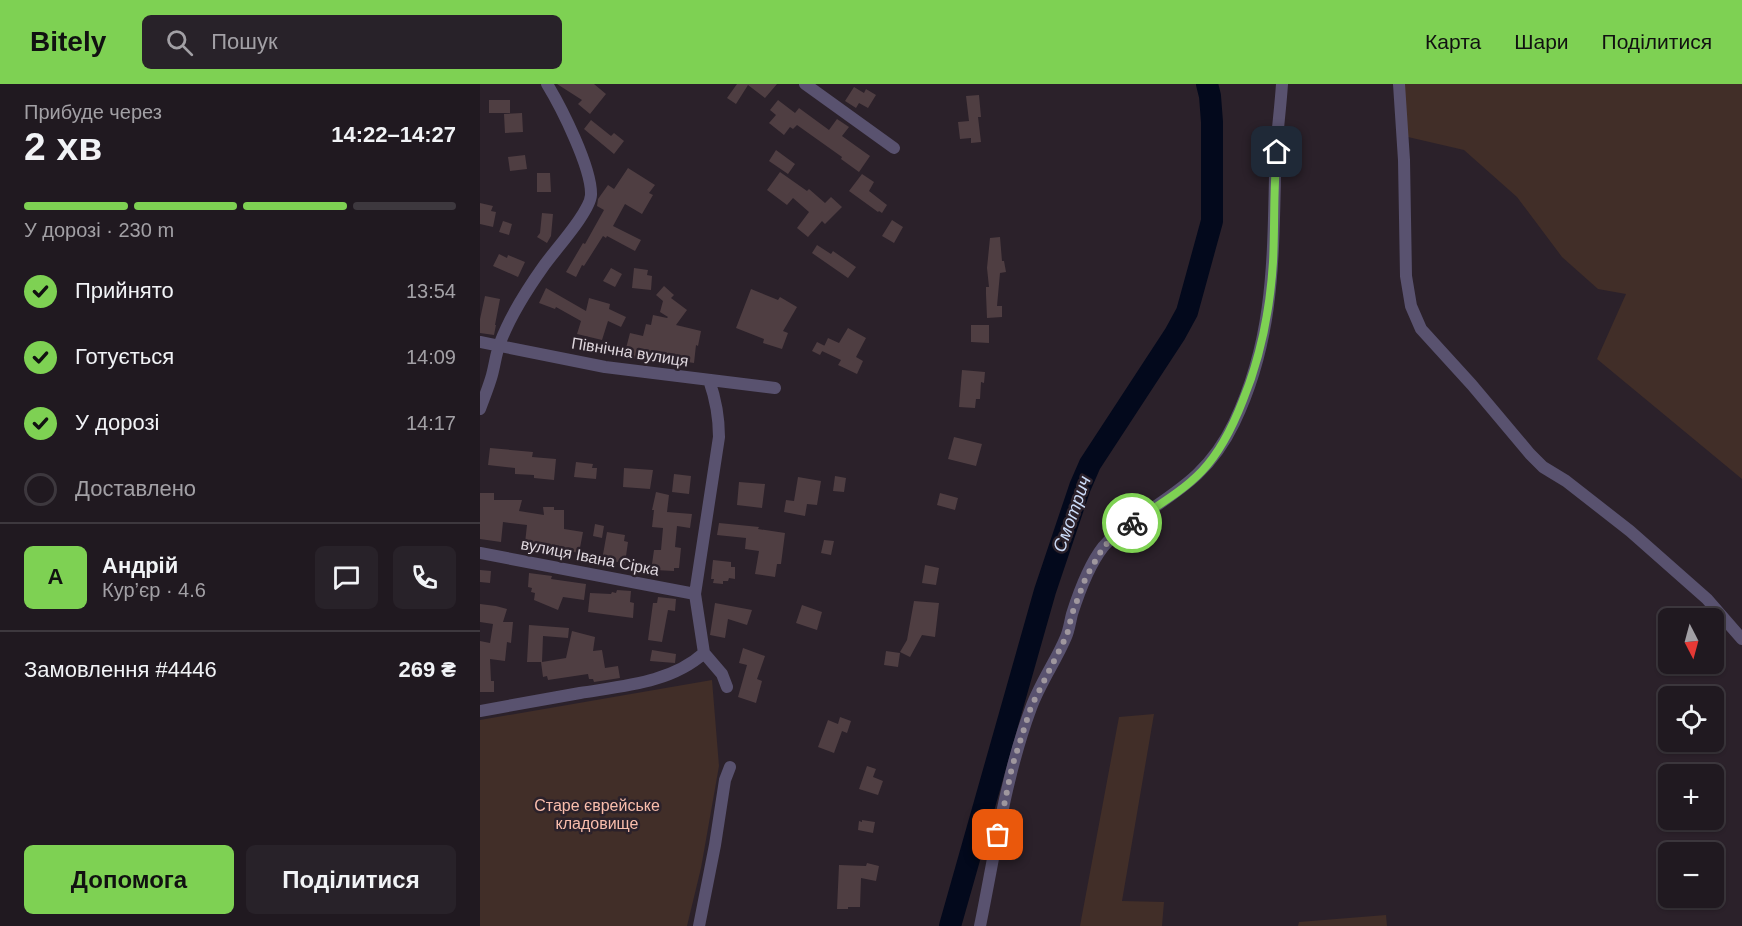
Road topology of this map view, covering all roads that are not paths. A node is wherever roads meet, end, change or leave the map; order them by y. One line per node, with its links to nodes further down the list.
1 (547, 84): 7 (street)
2 (805, 84): 5 (street)
3 (1282, 84): 19 (street)
4 (1399, 84): 13 (street)
5 (894, 148)
6 (480, 342): 7 (street, Північна вулиця)
7 (499, 345): 8 (street, Північна вулиця); 10 (street)
8 (709, 380): 9 (street, Північна вулиця); 12 (street)
9 (775, 388)
10 (480, 409)
11 (480, 553): 12 (street, вулиця Івана Сірка)
12 (695, 594): 14 (street)
13 (1742, 639)
14 (704, 653): 15 (street); 16 (street)
15 (727, 687)
16 (480, 711)
17 (730, 767): 18 (street)
18 (699, 926)
19 (980, 926)

